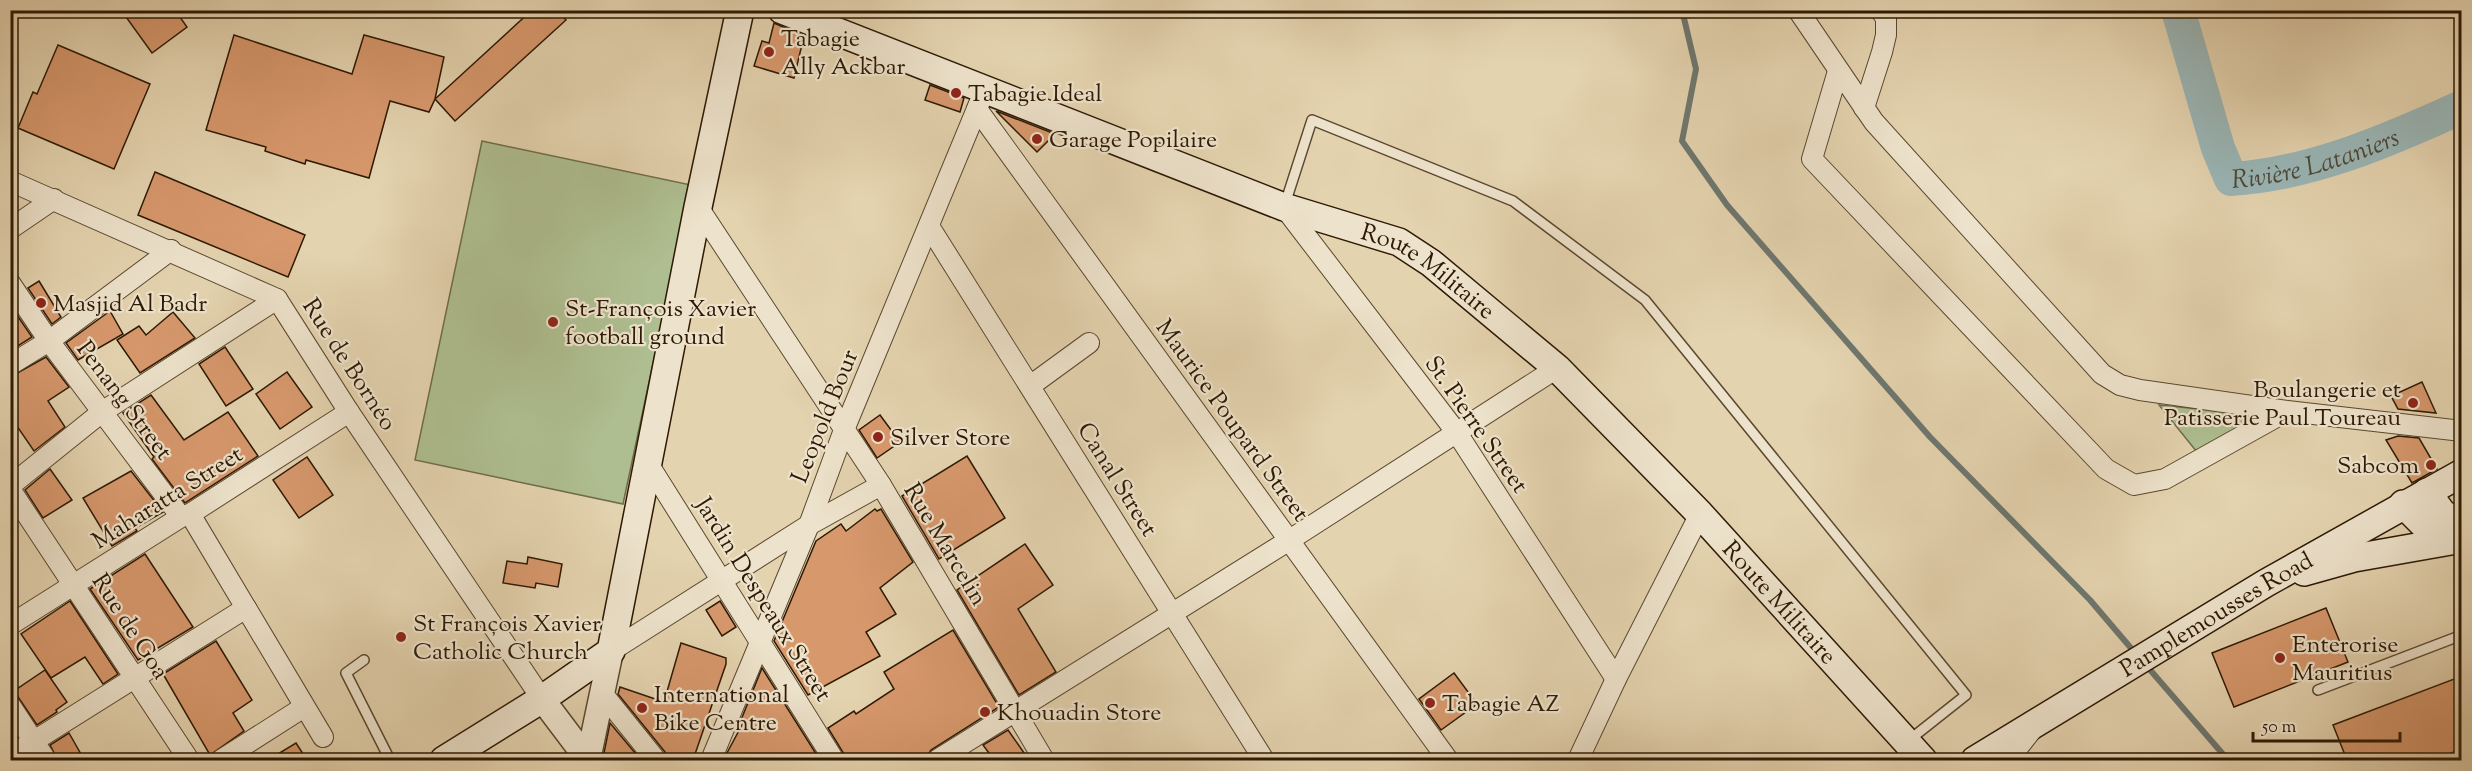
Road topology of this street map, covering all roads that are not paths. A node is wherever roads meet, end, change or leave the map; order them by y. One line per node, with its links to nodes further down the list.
1 (740, 10): 10 (main road)
2 (782, 10): 6 (main road, Route Militaire)
3 (1798, 10): 5 (street)
4 (1880, 10): 7 (street)
5 (1838, 71): 7 (street); 22 (street)
6 (981, 100): 11 (main road, Route Militaire); 12 (street, Leopold Bour); 38 (street, Maurice Poupard Street)
7 (1864, 108): 22 (street)
8 (10, 182): 9 (street, Rue de Bornéo)
9 (54, 199): 13 (street); 14 (street, Rue de Bornéo)
10 (698, 207): 25 (street, Rue Marcelin); 28 (main road)
11 (1284, 207): 20 (main road, Route Militaire); 27 (street, St. Pierre Street); 60 (lane)
12 (929, 225): 21 (street, Canal Street); 25 (street, Leopold Bour)
13 (10, 230)
14 (171, 250): 16 (street, Rue de Bornéo); 17 (street)
15 (10, 282): 17 (street, Penang Street)
16 (277, 299): 23 (street); 24 (street, Rue de Bornéo)
17 (49, 341): 19 (street); 23 (street, Penang Street)
18 (1089, 343): 21 (street)
19 (10, 365)
20 (1557, 368): 27 (street); 34 (main road, Route Militaire)
21 (1030, 386): 43 (street, Canal Street)
22 (2287, 411): 26 (street)
23 (102, 412): 31 (street); 35 (street, Penang Street)
24 (350, 412): 35 (street, Maharatta Street); 53 (street, Rue de Bornéo)
25 (844, 430): 30 (street, Rue Marcelin); 36 (street, Leopold Bour)
26 (2462, 431)
27 (1457, 433): 38 (street); 50 (street, St. Pierre Street)
28 (649, 465): 39 (street, Jardin Despeaux Street); 47 (main road)
29 (2462, 473): 32 (main road, Pamplemousses Road)
30 (881, 486): 36 (street); 56 (street, Rue Marcelin)
31 (10, 488): 41 (street, Rue de Goa)
32 (2427, 492): 33 (main road, Pamplemousses Road); 37 (main road)
33 (2403, 504): 37 (main road); 40 (main road, Pamplemousses Road)
34 (1700, 514): 50 (street); 60 (main road, Route Militaire)
35 (186, 515): 41 (street, Maharatta Street); 42 (street, Penang Street)
36 (808, 525): 39 (street); 46 (street, Leopold Bour)
37 (2456, 534): 40 (main road)
38 (1288, 541): 43 (street); 74 (street, Maurice Poupard Street)
39 (723, 580): 46 (street, Jardin Despeaux Street); 47 (street)
40 (2266, 583): 57 (main road, Pamplemousses Road)
41 (73, 584): 44 (street, Maharatta Street); 49 (street, Rue de Goa)
42 (246, 608): 49 (street); 55 (street, Penang Street)
43 (1172, 614): 56 (street); 73 (street, Canal Street)
44 (10, 625)
45 (2462, 635): 51 (lane)
46 (760, 639): 69 (street, Leopold Bour); 70 (street, Jardin Despeaux Street)
47 (611, 651): 52 (street); 53 (main road)
48 (364, 660): 65 (lane)
49 (134, 678): 59 (street); 63 (street, Rue de Goa)
50 (1616, 679): 75 (street)
51 (2318, 690)
52 (602, 693): 67 (street); 68 (street)
53 (542, 699): 66 (main road); 67 (street)
54 (10, 705): 59 (street)
55 (304, 707): 58 (street, Penang Street); 64 (street)
56 (1016, 711): 71 (street); 72 (street, Rue Marcelin)
57 (2040, 719): 76 (main road, Pamplemousses Road); 77 (street)
58 (322, 736)
59 (34, 741): 61 (street); 62 (street)
60 (1915, 751)
61 (10, 756)
62 (46, 760)
63 (189, 760)
64 (221, 760)
65 (390, 760)
66 (444, 760)
67 (588, 760)
68 (656, 760)
69 (711, 760)
70 (834, 760)
71 (937, 760)
72 (1044, 760)
73 (1264, 760)
74 (1448, 760)
75 (1578, 760)
76 (1975, 760)
77 (2008, 760)

